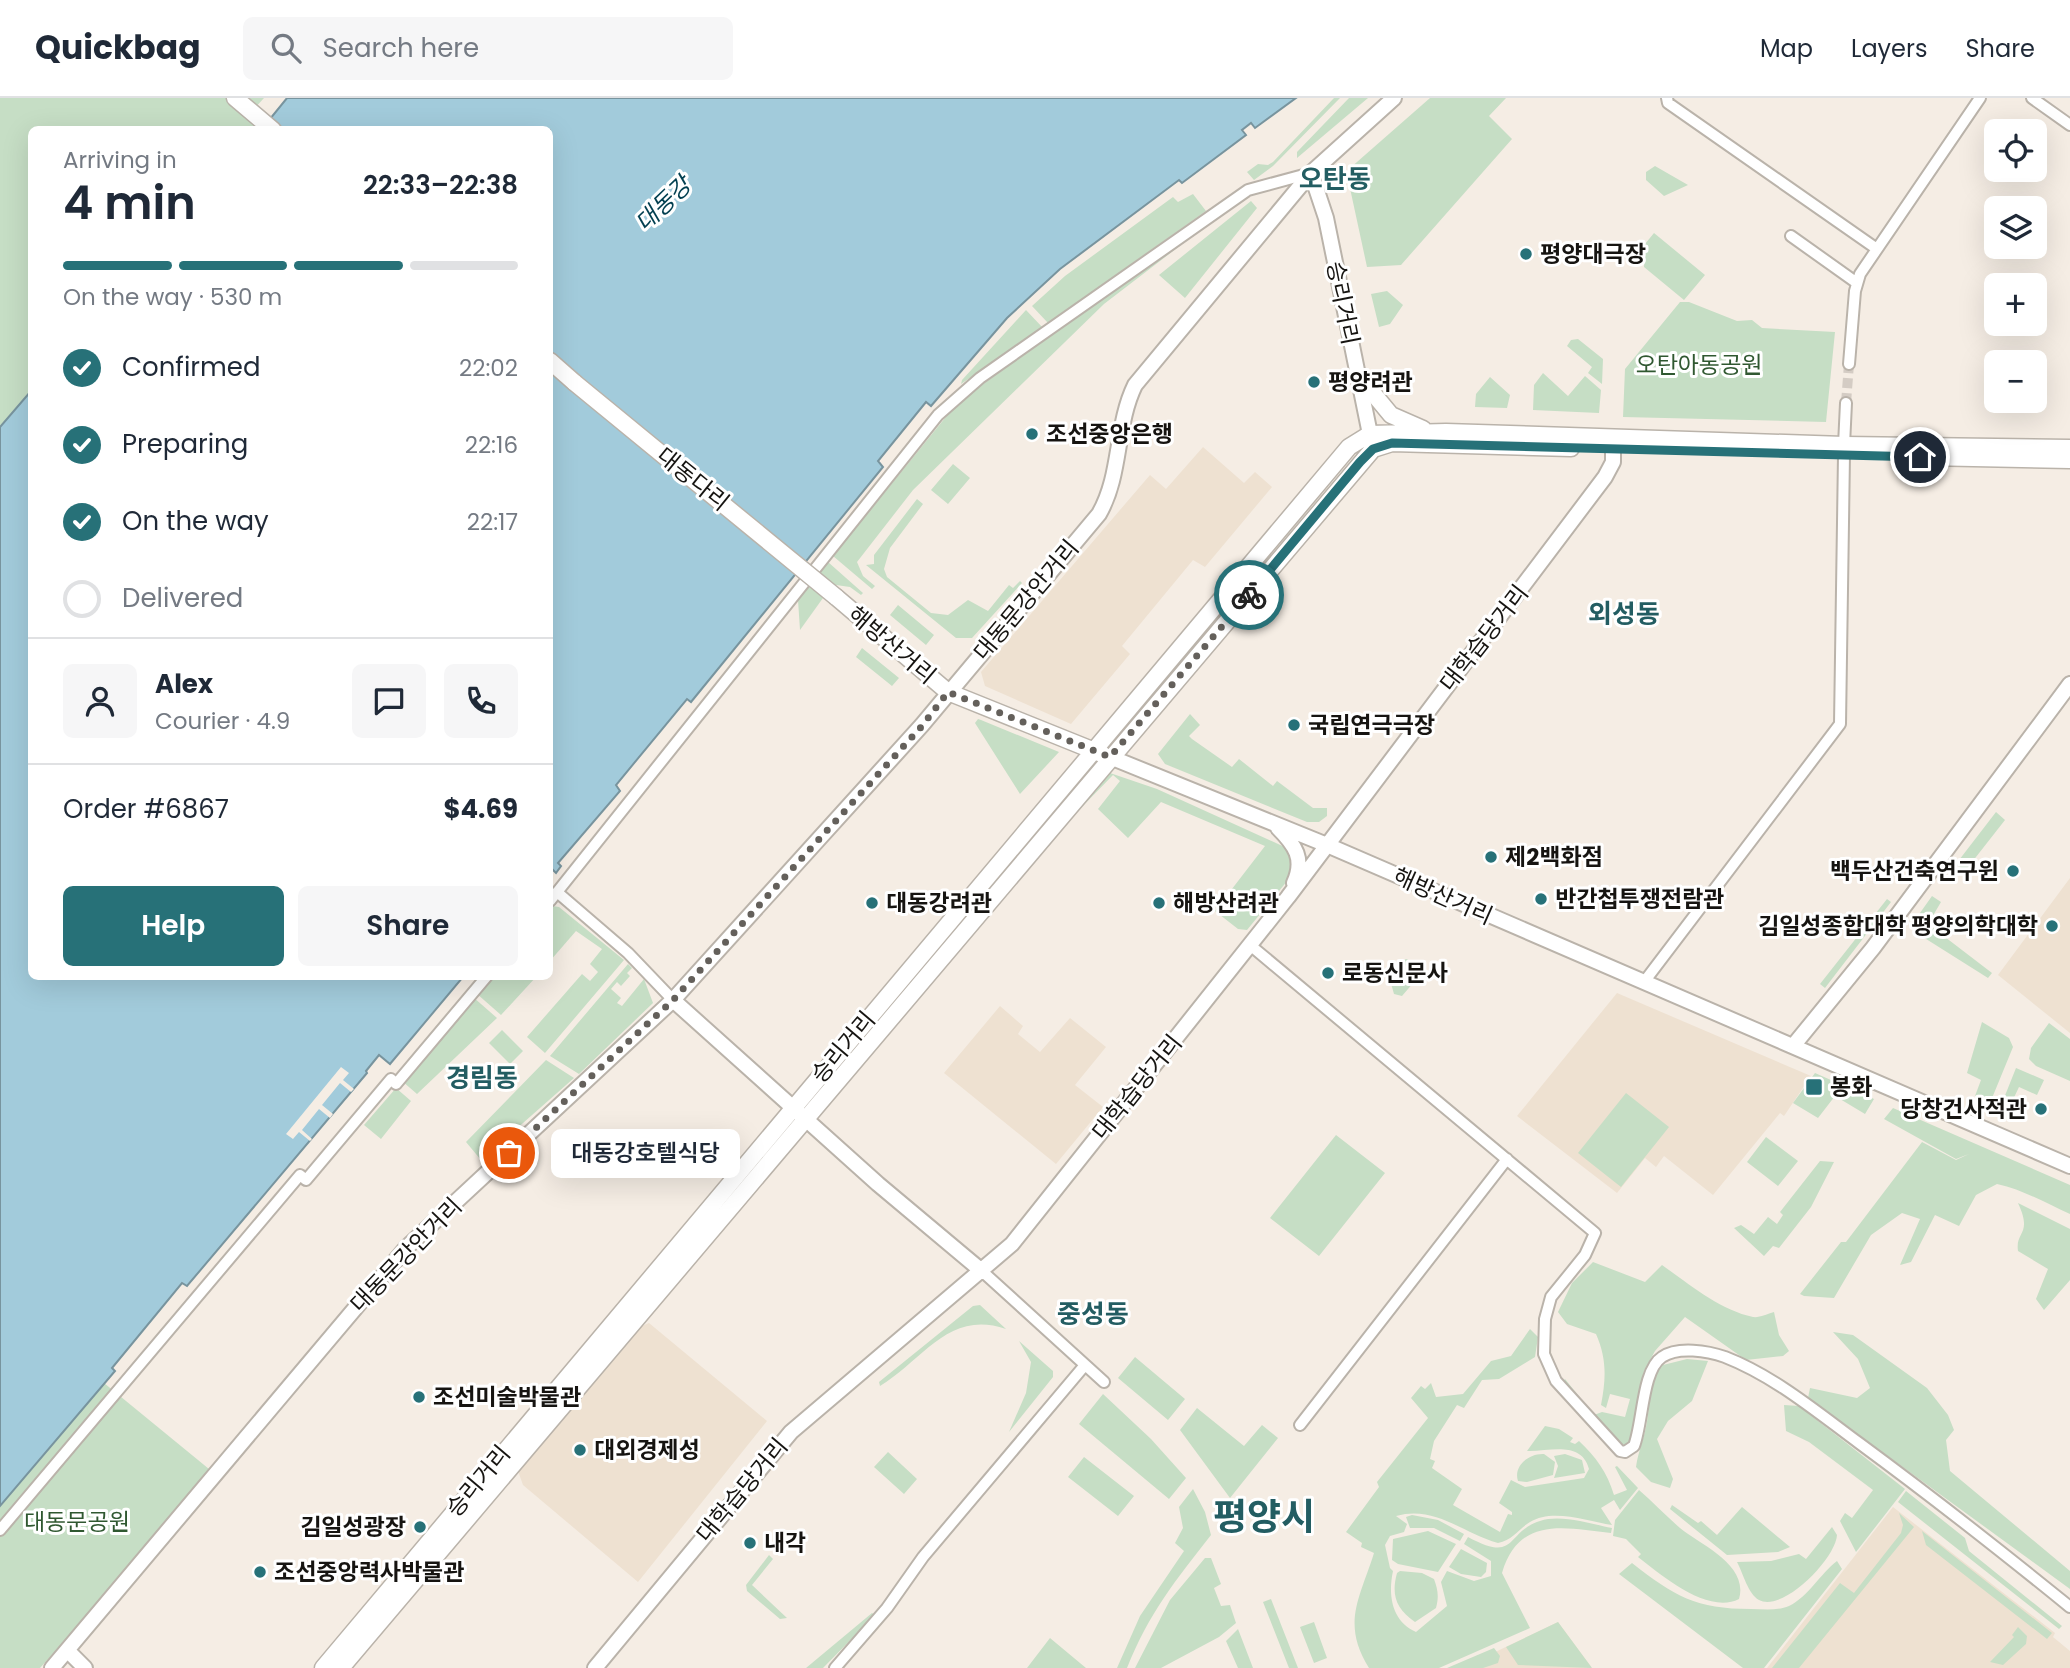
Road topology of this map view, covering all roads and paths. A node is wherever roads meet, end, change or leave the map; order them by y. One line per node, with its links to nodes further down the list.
1 (235, 98): 7 (main road)
2 (1394, 98): 8 (main road, 대동문강안거리)
3 (1980, 98): 10 (street)
4 (2032, 98): 6 (street)
5 (1669, 100): 10 (street)
6 (2070, 125)
7 (268, 126)
8 (1311, 173): 14 (main road, 승리거리); 24 (main road, 대동문강안거리); 28 (street)
9 (1791, 236): 11 (street)
10 (1877, 249): 11 (street)
11 (1857, 283): 13 (street)
12 (553, 363): 22 (main road, 대동다리, bridge)
13 (1849, 364)
14 (1357, 374): 16 (main road); 17 (main road, 승리거리)
15 (1846, 404): 20 (street)
16 (1446, 432): 17 (main road); 20 (main road)
17 (1372, 441): 19 (main road); 25 (main road, 승리거리)
18 (2070, 448): 20 (main road)
19 (1613, 449): 20 (main road); 27 (main road, 대학습당거리)
20 (1844, 450): 21 (main road); 32 (street)
21 (2070, 460)
22 (836, 597): 24 (main road, 해방산거리)
23 (2070, 684): 34 (main road)
24 (948, 692): 25 (main road, 해방산거리); 33 (main road, 대동문강안거리)
25 (1102, 754): 26 (main road, 해방산거리); 35 (main road, 승리거리); 36 (main road, 승리거리)
26 (1275, 824): 27 (main road, 해방산거리); 29 (main road)
27 (1327, 845): 29 (main road, 대학습당거리); 32 (main road, 해방산거리)
28 (553, 896): 33 (street)
29 (1288, 897): 30 (main road, 대학습당거리)
30 (1250, 945): 37 (street); 39 (main road, 대학습당거리)
31 (484, 980): 43 (street)
32 (1644, 982): 34 (main road, 해방산거리)
33 (673, 1000): 35 (main road); 45 (main road, 대동문강안거리)
34 (1793, 1046): 38 (main road, 해방산거리)
35 (792, 1108): 36 (main road); 48 (main road, 승리거리)
36 (805, 1119): 39 (main road); 49 (main road, 승리거리)
37 (1507, 1159): 42 (street); 44 (street)
38 (2070, 1166)
39 (983, 1272): 40 (street); 50 (main road, 대학습당거리)
40 (1085, 1365): 41 (street); 51 (street)
41 (1104, 1382)
42 (1300, 1425)
43 (0, 1530)
44 (2070, 1607)
45 (68, 1651): 46 (main road, 대동문강안거리); 47 (main road)
46 (52, 1668)
47 (85, 1668)
48 (323, 1668)
49 (341, 1668)
50 (595, 1668)
51 (835, 1668)

